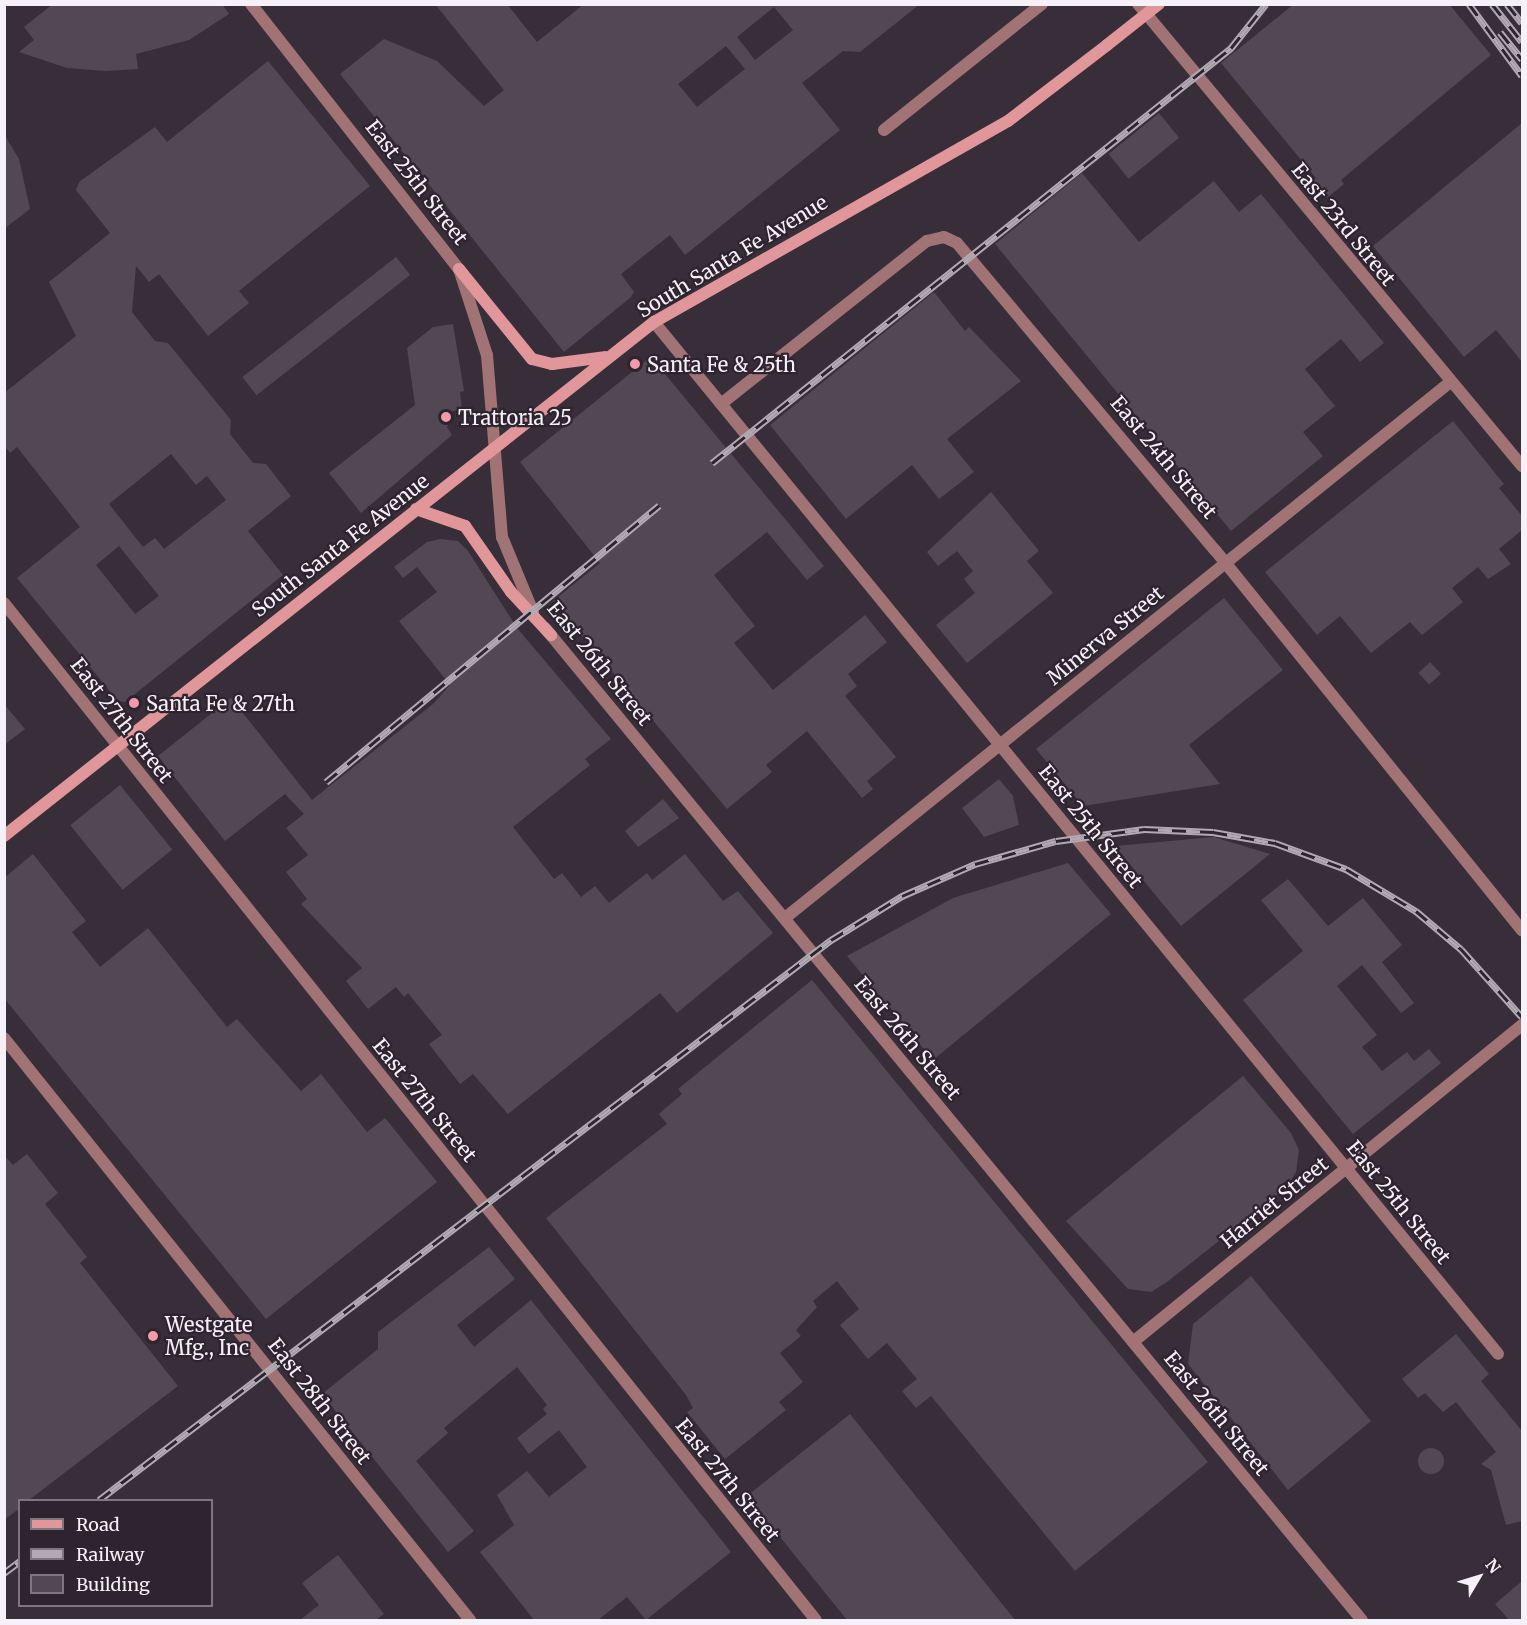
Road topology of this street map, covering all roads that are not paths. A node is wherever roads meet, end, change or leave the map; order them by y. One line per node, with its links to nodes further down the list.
1 (251, 4): 6 (street, East 25th Street)
2 (1042, 4): 5 (street)
3 (1138, 4): 9 (street, East 23rd Street)
4 (1160, 4): 7 (main road, South Santa Fe Avenue, bridge)
5 (884, 130)
6 (459, 269): 8 (main road); 11 (street, East 25th Street)
7 (654, 322): 8 (main road, South Santa Fe Avenue); 10 (street, East 25th Street)
8 (606, 357): 11 (main road, South Santa Fe Avenue)
9 (1449, 383): 12 (street, East 23rd Street); 14 (street, Minerva Street)
10 (721, 404): 14 (street, East 24th Street); 17 (street, East 25th Street)
11 (494, 447): 13 (main road, South Santa Fe Avenue); 16 (street, East 26th Street)
12 (1522, 466)
13 (416, 509): 16 (main road); 18 (main road, South Santa Fe Avenue)
14 (1226, 563): 17 (street, Minerva Street); 21 (street, East 24th Street)
15 (4, 603): 18 (street, East 27th Street)
16 (551, 635): 20 (street, East 26th Street)
17 (1000, 745): 20 (street, Minerva Street); 24 (street, East 25th Street)
18 (117, 746): 19 (main road, South Santa Fe Avenue); 28 (street, East 27th Street)
19 (4, 836)
20 (785, 918): 25 (street, East 26th Street)
21 (1522, 930)
22 (1522, 1025): 24 (street, Harriet Street)
23 (4, 1038): 27 (street, East 28th Street)
24 (1346, 1168): 25 (street, Harriet Street); 26 (street, East 25th Street)
25 (1133, 1342): 29 (street, East 26th Street)
26 (1498, 1354)
27 (470, 1620)
28 (816, 1620)
29 (1362, 1620)

